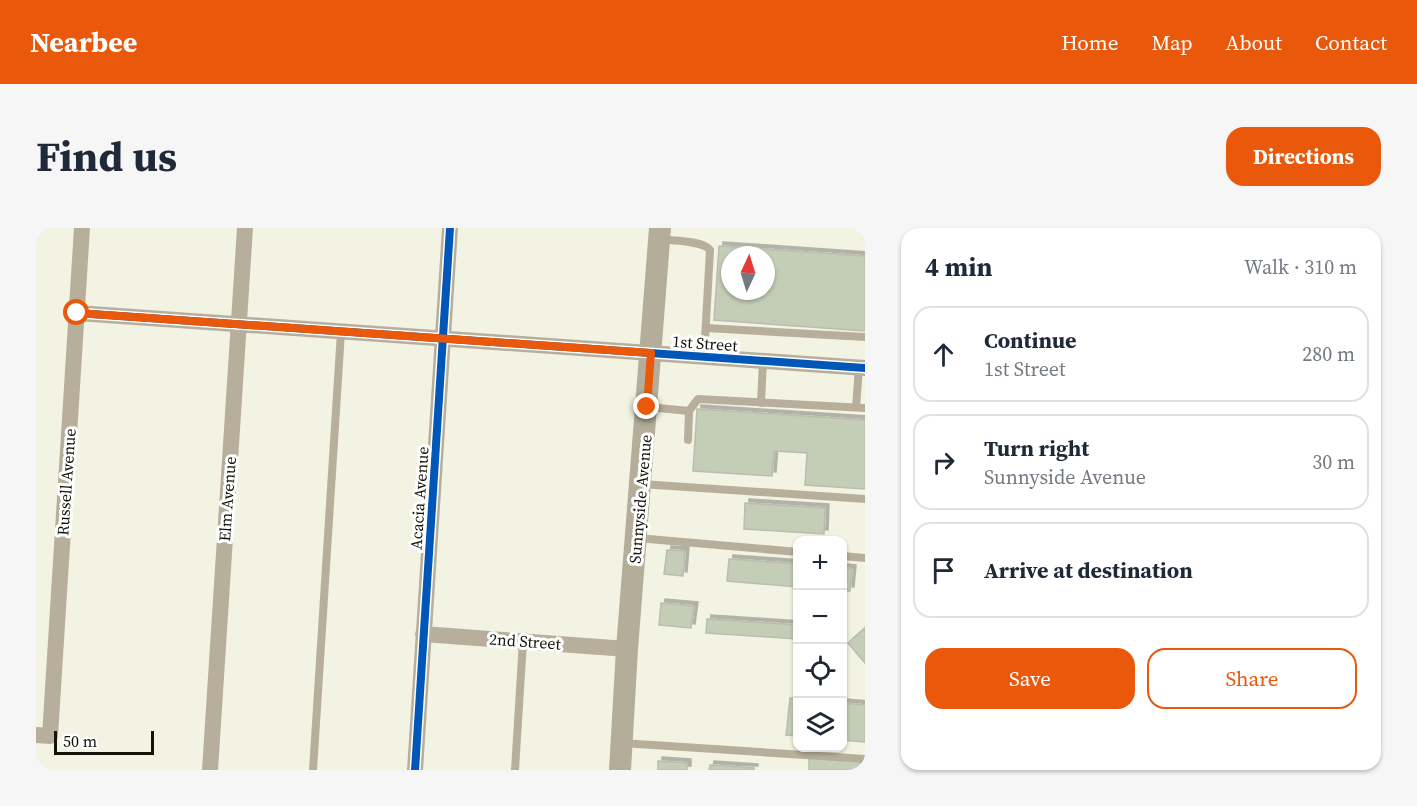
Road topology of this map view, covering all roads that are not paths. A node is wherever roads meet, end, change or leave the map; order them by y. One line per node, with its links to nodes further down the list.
1 (82, 228): 5 (street, Russell Avenue)
2 (245, 228): 6 (street, Elm Avenue)
3 (450, 228): 10 (street, Acacia Avenue)
4 (659, 234): 7 (lane); 11 (main road, Sunnyside Avenue)
5 (77, 313): 6 (street, 1st Street); 29 (street, Russell Avenue)
6 (238, 325): 8 (street, 1st Street); 32 (street, Elm Avenue)
7 (706, 328): 9 (lane); 12 (lane)
8 (341, 332): 10 (street, 1st Street); 33 (lane)
9 (865, 337)
10 (443, 339): 11 (street, 1st Street); 26 (street, Acacia Avenue)
11 (651, 353): 12 (street, 1st Street); 16 (main road, Sunnyside Avenue)
12 (704, 357): 13 (street, 1st Street)
13 (763, 361): 14 (street, 1st Street); 15 (lane)
14 (862, 368): 17 (lane)
15 (761, 403): 17 (lane); 18 (lane)
16 (647, 407): 18 (lane); 20 (main road, Sunnyside Avenue)
17 (860, 407)
18 (689, 411): 19 (lane)
19 (688, 440)
20 (641, 484): 21 (lane); 22 (main road, Sunnyside Avenue)
21 (865, 499)
22 (636, 538): 23 (lane); 28 (main road, Sunnyside Avenue)
23 (793, 552)
24 (847, 556): 25 (lane)
25 (865, 558)
26 (423, 634): 27 (street, 2nd Street); 34 (street, Acacia Avenue)
27 (524, 641): 28 (street, 2nd Street); 35 (lane)
28 (627, 649): 30 (main road, Sunnyside Avenue)
29 (43, 736)
30 (622, 743): 31 (lane); 36 (main road, Sunnyside Avenue)
31 (865, 759)
32 (210, 770)
33 (313, 770)
34 (415, 770)
35 (515, 770)
36 (620, 770)

